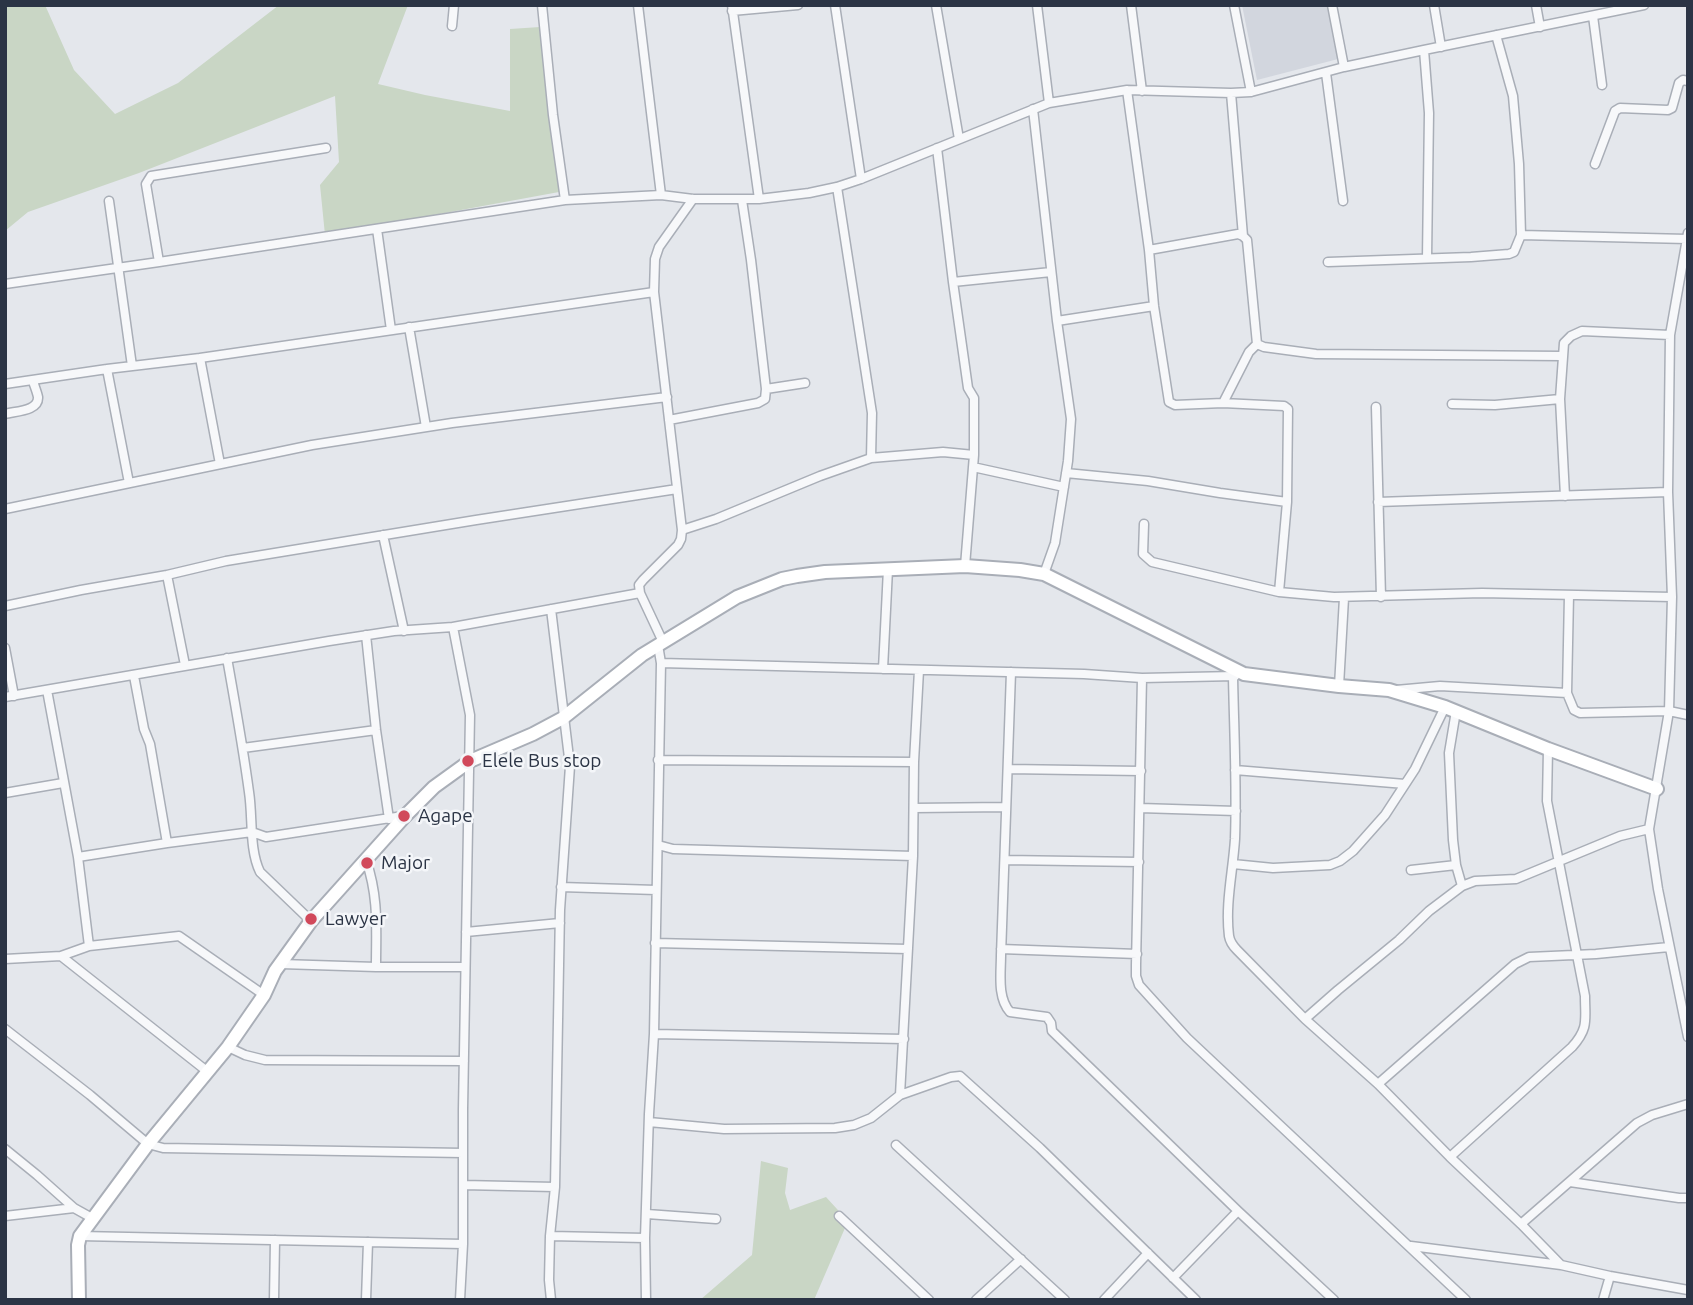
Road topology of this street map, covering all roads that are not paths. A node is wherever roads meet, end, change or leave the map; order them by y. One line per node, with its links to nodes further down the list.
1 (454, 5): 16 (street)
2 (542, 5): 41 (street)
3 (638, 5): 38 (street)
4 (798, 5): 14 (street)
5 (835, 5): 36 (street)
6 (936, 5): 32 (street)
7 (1037, 5): 30 (street)
8 (1132, 5): 27 (street)
9 (1234, 5): 28 (street)
10 (1332, 5): 21 (street)
11 (1434, 5): 19 (street)
12 (1536, 5): 17 (street)
13 (1642, 5): 15 (street)
14 (732, 8): 40 (street)
15 (1593, 16): 17 (street); 25 (street)
16 (452, 26)
17 (1540, 27): 18 (street)
18 (1496, 35): 19 (street); 46 (street)
19 (1441, 47): 20 (street)
20 (1424, 50): 21 (street); 50 (street)
21 (1344, 67): 23 (street)
22 (1688, 70): 24 (street)
23 (1326, 73): 28 (street); 44 (street)
24 (1687, 81): 35 (street)
25 (1602, 85)
26 (1128, 90): 27 (street); 30 (street); 49 (street)
27 (1142, 91): 29 (street)
28 (1251, 92): 29 (street)
29 (1231, 93): 47 (street)
30 (1049, 103): 31 (street)
31 (1033, 109): 32 (street); 54 (street)
32 (959, 139): 34 (street)
33 (327, 148): 51 (street)
34 (937, 148): 36 (street); 55 (street)
35 (1595, 164)
36 (861, 179): 37 (street)
37 (837, 187): 40 (street); 81 (street)
38 (661, 195): 39 (street); 41 (street)
39 (693, 199): 42 (street); 57 (street)
40 (759, 199): 42 (street)
41 (565, 200): 45 (street)
42 (742, 200): 71 (street)
43 (109, 201): 53 (street)
44 (1343, 201)
45 (377, 229): 51 (street); 61 (street)
46 (1521, 235): 48 (street); 50 (street)
47 (1243, 236): 49 (street); 63 (street)
48 (1687, 236): 62 (street)
49 (1149, 250): 58 (street)
50 (1427, 258): 52 (street)
51 (159, 262): 53 (street)
52 (1328, 262)
53 (118, 268): 56 (street); 66 (street)
54 (1051, 272): 55 (street); 59 (street)
55 (953, 282): 80 (street)
56 (5, 284)
57 (654, 292): 60 (street); 72 (street)
58 (1154, 306): 59 (street); 74 (street)
59 (1057, 321): 84 (street)
60 (410, 327): 61 (street); 79 (street)
61 (391, 330): 65 (street)
62 (1670, 335): 64 (street); 88 (street)
63 (1257, 344): 64 (street); 74 (street)
64 (1562, 356): 73 (street)
65 (200, 358): 66 (street); 82 (street)
66 (132, 366): 67 (street)
67 (107, 369): 68 (street); 85 (street)
68 (33, 381): 70 (street); 77 (street)
69 (805, 383): 71 (street)
70 (5, 384)
71 (766, 389): 78 (street)
72 (667, 397): 78 (street); 79 (street)
73 (1560, 399): 75 (street); 89 (street)
74 (1223, 403): 90 (street)
75 (1452, 404)
76 (1376, 407): 91 (street)
77 (5, 414)
78 (669, 420): 87 (street)
79 (426, 427): 82 (street)
80 (974, 455): 81 (street); 83 (street)
81 (871, 458): 94 (street)
82 (219, 464): 85 (street)
83 (973, 467): 86 (street); 96 (street)
84 (1066, 473): 86 (street); 90 (street)
85 (129, 483): 92 (street)
86 (1064, 487): 98 (street)
87 (677, 489): 94 (street); 95 (street)
88 (1668, 492): 89 (street); 104 (street)
89 (1565, 496): 91 (street)
90 (1287, 502): 100 (street)
91 (1378, 502): 103 (street)
92 (5, 509)
93 (1144, 524): 100 (street)
94 (682, 530): 101 (street)
95 (383, 535): 99 (street); 109 (street)
96 (965, 566): 97 (street); 98 (street)
97 (888, 569): 111 (street); 116 (street)
98 (1044, 574): 119 (street)
99 (167, 575): 106 (street); 115 (street)
100 (1279, 592): 105 (street)
101 (640, 593): 107 (street); 111 (street)
102 (1569, 595): 103 (street); 104 (street); 125 (street)
103 (1381, 597): 105 (street)
104 (1672, 597): 128 (street)
105 (1344, 598): 122 (street)
106 (5, 606)
107 (551, 610): 108 (street); 130 (street)
108 (453, 627): 109 (street); 135 (street)
109 (404, 631): 110 (street)
110 (366, 635): 113 (street); 131 (street)
111 (661, 643): 114 (street); 130 (street)
112 (5, 648): 126 (street)
113 (227, 658): 115 (street); 132 (street)
114 (661, 663): 116 (street); 134 (street)
115 (186, 665): 120 (street)
116 (883, 669): 117 (street)
117 (919, 670): 118 (street); 136 (street)
118 (1011, 672): 121 (street); 137 (street)
119 (1238, 675): 121 (street); 122 (street); 138 (street)
120 (134, 676): 123 (street); 152 (street)
121 (1142, 678): 139 (street)
122 (1339, 686): 124 (street)
123 (47, 690): 126 (street); 140 (street)
124 (1389, 690): 125 (street); 127 (street)
125 (1567, 693): 128 (street)
126 (10, 696)
127 (1450, 709): 133 (street); 141 (street); 163 (street)
128 (1669, 711): 129 (street); 142 (street)
129 (1688, 715)
130 (563, 718): 135 (street); 166 (street)
131 (376, 730): 132 (street); 149 (street)
132 (243, 748): 151 (street)
133 (1548, 749): 142 (street); 160 (street)
134 (658, 760): 136 (street); 153 (street)
135 (470, 761): 148 (street); 170 (street)
136 (914, 762): 145 (street)
137 (1008, 769): 139 (street); 144 (street)
138 (1235, 770): 141 (street); 147 (street)
139 (1141, 771): 146 (street)
140 (63, 783): 143 (street); 156 (street)
141 (1405, 784): 162 (street)
142 (1657, 789): 150 (street)
143 (5, 793)
144 (1006, 807): 145 (street); 159 (street)
145 (914, 808): 155 (street)
146 (1140, 808): 147 (street); 161 (street)
147 (1236, 811): 162 (street)
148 (405, 816): 149 (street); 158 (street)
149 (389, 819): 151 (street)
150 (1649, 829): 160 (street); 173 (street)
151 (252, 832): 152 (street); 168 (street)
152 (167, 843): 156 (street)
153 (658, 845): 154 (street); 157 (street)
154 (673, 849): 155 (street); 157 (street)
155 (913, 856): 174 (street)
156 (78, 857): 172 (street)
157 (658, 857): 167 (street)
158 (366, 860): 168 (street); 181 (street)
159 (1004, 860): 161 (street); 175 (street)
160 (1558, 861): 165 (street); 177 (street)
161 (1139, 862): 176 (street)
162 (1233, 864): 184 (street)
163 (1456, 865): 164 (street); 165 (street)
164 (1411, 870)
165 (1462, 886): 184 (street)
166 (561, 887): 167 (street); 169 (street)
167 (656, 890): 171 (street)
168 (311, 922): 180 (street)
169 (560, 923): 170 (street); 203 (street)
170 (466, 932): 182 (street)
171 (655, 943): 174 (street); 186 (street)
172 (89, 946): 178 (street); 183 (street)
173 (1669, 947): 177 (street); 187 (street)
174 (908, 949): 188 (street)
175 (1001, 950): 176 (street); 206 (street)
176 (1137, 954): 219 (street)
177 (1577, 955): 192 (street); 200 (street)
178 (61, 956): 179 (street); 191 (street)
179 (5, 959)
180 (281, 964): 181 (street); 183 (street)
181 (376, 967): 182 (street)
182 (466, 967): 190 (street)
183 (264, 995): 189 (street)
184 (1305, 1019): 192 (street)
185 (5, 1029): 196 (street)
186 (654, 1034): 188 (street); 195 (street)
187 (1688, 1037)
188 (904, 1039): 193 (street)
189 (228, 1047): 190 (street); 191 (street)
190 (464, 1061): 199 (street)
191 (208, 1072): 196 (street)
192 (1378, 1084): 200 (street)
193 (900, 1095): 195 (street); 220 (street)
194 (1688, 1104): 201 (street)
195 (649, 1122): 207 (street)
196 (148, 1144): 199 (street); 210 (street)
197 (896, 1145): 221 (street)
198 (5, 1149): 205 (street)
199 (463, 1153): 202 (street)
200 (1450, 1157): 212 (street)
201 (1570, 1182): 204 (street); 212 (street)
202 (463, 1185): 203 (street); 218 (street)
203 (555, 1186): 214 (street)
204 (1688, 1198)
205 (74, 1208): 208 (street); 210 (street)
206 (1238, 1211): 224 (street); 237 (street)
207 (647, 1214): 211 (street); 215 (street)
208 (5, 1216)
209 (839, 1216): 232 (street)
210 (92, 1219): 213 (street)
211 (716, 1219)
212 (1521, 1224): 222 (street)
213 (80, 1236): 216 (street); 226 (street)
214 (550, 1236): 215 (street); 230 (street)
215 (645, 1238): 231 (street)
216 (275, 1240): 217 (street); 227 (street)
217 (369, 1242): 218 (street); 228 (street)
218 (463, 1244): 229 (street)
219 (1410, 1246): 222 (street); 238 (street)
220 (1148, 1253): 224 (street); 235 (street)
221 (1021, 1259): 233 (street); 234 (street)
222 (1561, 1265): 223 (street)
223 (1610, 1276): 225 (street); 239 (street)
224 (1173, 1278): 236 (street)
225 (1688, 1290)
226 (79, 1300)
227 (274, 1300)
228 (366, 1300)
229 (460, 1300)
230 (551, 1300)
231 (646, 1300)
232 (929, 1300)
233 (976, 1300)
234 (1065, 1300)
235 (1104, 1300)
236 (1196, 1300)
237 (1334, 1300)
238 (1466, 1300)
239 (1603, 1300)

